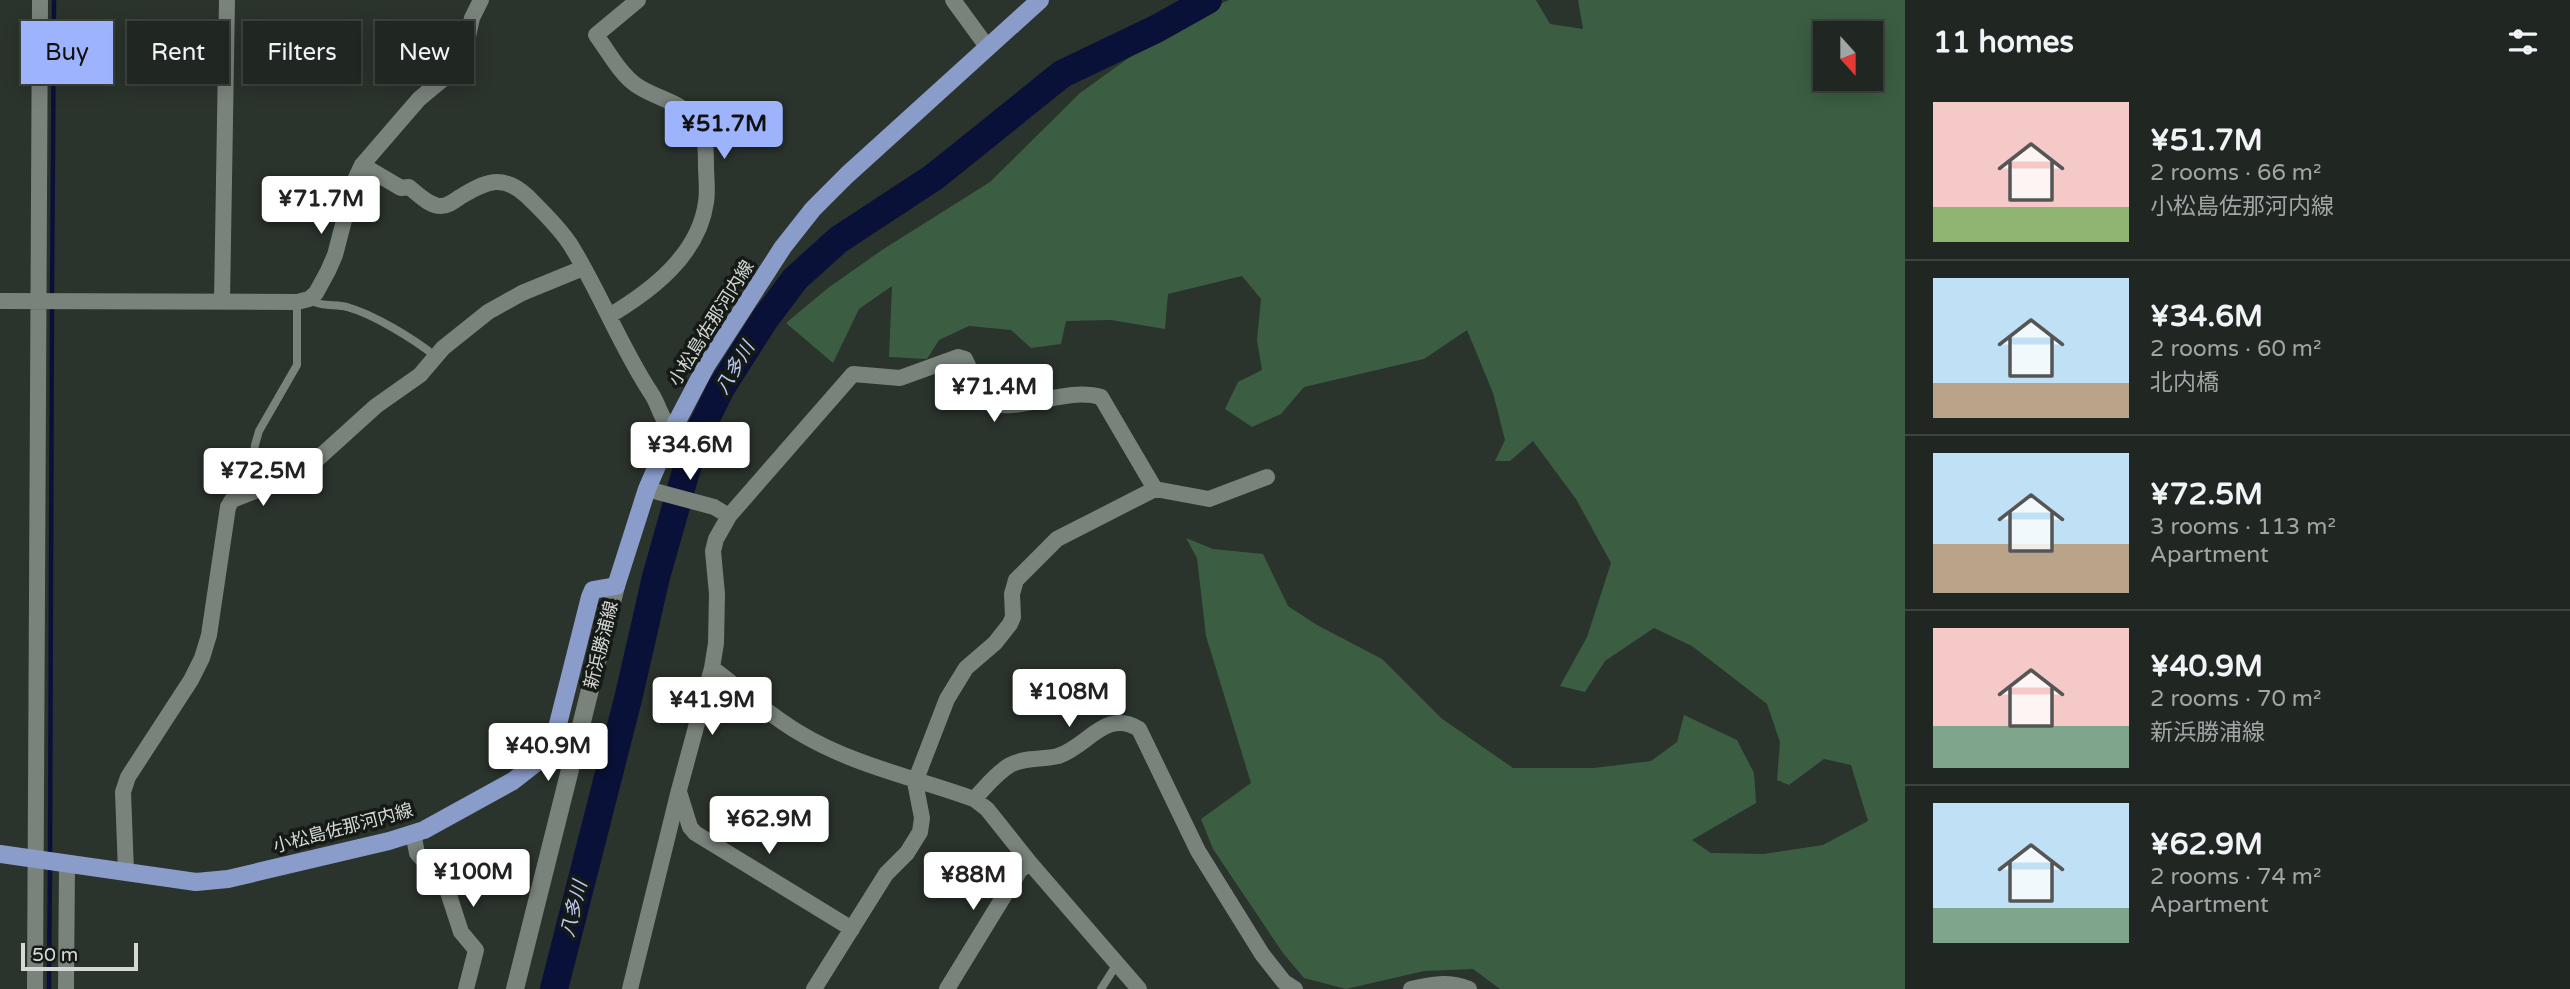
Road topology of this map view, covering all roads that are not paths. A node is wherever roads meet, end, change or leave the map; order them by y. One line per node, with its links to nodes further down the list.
1 (40, 0): 12 (street)
2 (227, 0): 13 (street)
3 (481, 0): 8 (street)
4 (638, 0): 14 (street)
5 (953, 0): 7 (street)
6 (1040, 0): 7 (main road, 小松島佐那河内線)
7 (988, 48): 16 (main road, 小松島佐那河内線)
8 (362, 165): 9 (street); 10 (street)
9 (583, 268): 14 (street); 15 (street)
10 (303, 300): 13 (street); 15 (lane); 20 (lane)
11 (0, 301): 12 (street)
12 (47, 301): 13 (street); 29 (street)
13 (222, 301)
14 (609, 316): 16 (street)
15 (435, 356): 20 (street)
16 (673, 429): 19 (main road, 小松島佐那河内線)
17 (1267, 477): 18 (street)
18 (1155, 489): 21 (street); 24 (street)
19 (652, 490): 21 (street); 22 (main road, 小松島佐那河内線)
20 (248, 493): 31 (street)
21 (729, 516): 23 (street)
22 (616, 586): 27 (main road, 小松島佐那河内線); 37 (main road, 新浜勝浦線)
23 (712, 668): 24 (street); 25 (street)
24 (915, 782): 26 (street); 32 (street)
25 (679, 790): 32 (street); 38 (street)
26 (974, 799): 30 (street); 43 (street)
27 (413, 833): 31 (main road, 小松島佐那河内線); 36 (street)
28 (0, 854): 29 (main road, 小松島佐那河内線)
29 (50, 862): 31 (main road, 小松島佐那河内線); 34 (street); 35 (street)
30 (1030, 863): 33 (street); 40 (street)
31 (126, 872)
32 (852, 929): 39 (street)
33 (1117, 964): 41 (lane); 42 (street)
34 (35, 989)
35 (66, 989)
36 (466, 989)
37 (515, 989)
38 (630, 989)
39 (814, 989)
40 (947, 989)
41 (1101, 989)
42 (1139, 989)
43 (1295, 989)
44 (1411, 989): 45 (street)
45 (1469, 989)

